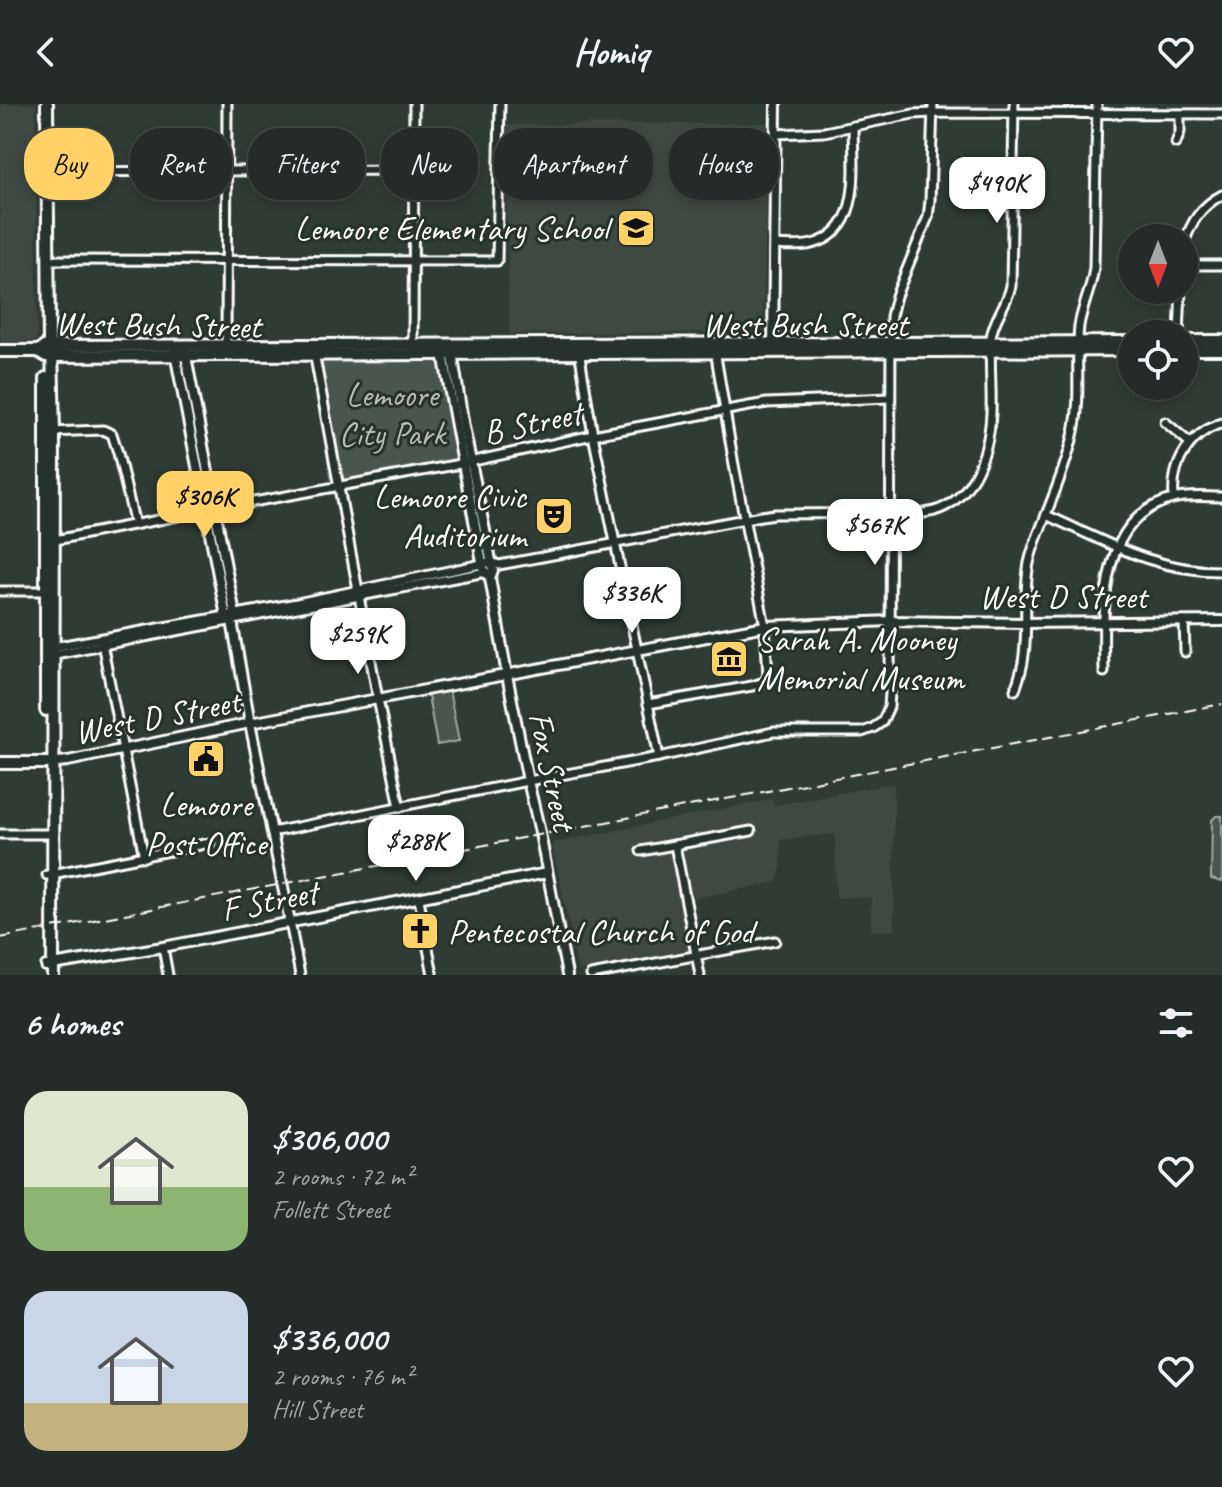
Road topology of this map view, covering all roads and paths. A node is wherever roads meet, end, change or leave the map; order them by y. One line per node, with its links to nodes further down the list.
1 (47, 104): 14 (main road)
2 (227, 104): 15 (street)
3 (414, 104): 16 (street)
4 (500, 104): 31 (street)
5 (776, 104): 17 (street)
6 (1014, 104): 9 (street)
7 (1097, 104): 10 (street)
8 (933, 108): 9 (street); 13 (street); 42 (street)
9 (1014, 113): 10 (street); 38 (street)
10 (1097, 114): 12 (street); 37 (street)
11 (1222, 114): 12 (street)
12 (1180, 115): 19 (street)
13 (853, 126): 18 (street); 28 (street)
14 (47, 128)
15 (227, 128)
16 (414, 128)
17 (776, 128)
18 (779, 134)
19 (1176, 143)
20 (381, 170): 21 (street)
21 (232, 172)
22 (1222, 195): 27 (street)
23 (47, 200): 29 (main road)
24 (227, 200): 30 (street)
25 (413, 200): 31 (street)
26 (775, 200): 28 (street)
27 (1192, 224)
28 (775, 245): 41 (street)
29 (49, 260): 30 (street); 43 (main road)
30 (227, 261): 31 (street); 49 (street)
31 (413, 261): 44 (street)
32 (1198, 265): 33 (street)
33 (1222, 265)
34 (1198, 341): 35 (main road)
35 (1222, 341)
36 (1118, 343): 37 (main road, West Bush Street)
37 (1078, 346): 38 (main road, West Bush Street); 45 (main road, West Bush Street); 67 (street)
38 (991, 347): 42 (main road, West Bush Street); 66 (street)
39 (579, 348): 40 (main road, West Bush Street); 51 (main road, West Bush Street); 58 (street)
40 (714, 348): 41 (main road, West Bush Street); 54 (street)
41 (773, 348): 42 (main road, West Bush Street)
42 (890, 348): 53 (street)
43 (47, 349): 48 (main road, West Bush Street); 52 (main road, West Bush Street); 57 (main road)
44 (413, 349): 50 (main road, West Bush Street); 51 (main road, West Bush Street)
45 (1118, 349)
46 (1198, 349): 47 (main road)
47 (1222, 349)
48 (180, 350): 49 (main road, West Bush Street); 64 (street); 65 (street)
49 (226, 350): 50 (main road, West Bush Street)
50 (313, 350): 61 (street)
51 (447, 350): 60 (street, Fox Street)
52 (0, 351)
53 (890, 398): 54 (street, B Street); 66 (street)
54 (725, 411): 58 (street, B Street); 68 (street)
55 (1165, 422): 59 (street)
56 (1222, 423): 59 (street)
57 (50, 432): 69 (street); 70 (main road)
58 (593, 435): 60 (street, B Street); 71 (street)
59 (1190, 443): 63 (street)
60 (467, 463): 61 (street, B Street); 73 (street, Fox Street)
61 (339, 487): 64 (street, B Street); 77 (street)
62 (1222, 497): 63 (street)
63 (1174, 498): 72 (street)
64 (215, 509): 65 (street, B Street); 78 (street)
65 (204, 511): 69 (street, B Street); 78 (street)
66 (891, 513): 68 (street); 79 (street)
67 (1046, 515): 72 (street); 82 (street)
68 (745, 520): 71 (street); 84 (street)
69 (135, 525): 70 (street, B Street)
70 (50, 541): 76 (main road)
71 (616, 543): 73 (street); 86 (street)
72 (1118, 547): 74 (street); 83 (street)
73 (490, 568): 77 (street); 90 (street, Fox Street)
74 (1222, 571)
75 (0, 591): 76 (street)
76 (50, 591): 87 (main road)
77 (358, 593): 78 (street); 92 (street)
78 (231, 617): 85 (street); 94 (street)
79 (891, 621): 82 (street, West D Street); 84 (street, West D Street); 96 (street)
80 (1184, 621): 81 (street, West D Street); 83 (street, West D Street); 88 (street)
81 (1222, 621)
82 (1025, 623): 83 (street, West D Street); 91 (street)
83 (1103, 623): 89 (street)
84 (765, 626): 86 (street, West D Street); 93 (street)
85 (102, 642): 87 (street); 95 (street)
86 (637, 650): 90 (street, West D Street); 93 (street)
87 (50, 651): 98 (main road)
88 (1185, 652)
89 (1104, 672)
90 (507, 675): 92 (street, West D Street); 99 (street, Fox Street)
91 (1015, 690)
92 (378, 699): 94 (street, West D Street); 100 (street)
93 (648, 704): 96 (street)
94 (250, 723): 95 (street, West D Street); 102 (street)
95 (123, 749): 98 (street, West D Street); 108 (street)
96 (659, 757): 99 (street)
97 (0, 763): 98 (main road)
98 (50, 763): 104 (main road)
99 (528, 781): 100 (street); 109 (street, Fox Street)
100 (400, 807): 102 (street)
101 (751, 831): 106 (street)
102 (272, 832): 112 (street)
103 (0, 834): 104 (street)
104 (49, 834): 110 (main road)
105 (210, 843): 108 (street)
106 (675, 845): 107 (street); 115 (street)
107 (641, 851)
108 (144, 857): 110 (street)
109 (547, 873): 111 (street, F Street); 120 (street, Fox Street)
110 (50, 875): 116 (main road)
111 (419, 899): 112 (street, F Street); 119 (street)
112 (290, 922): 114 (street, F Street); 118 (street)
113 (775, 941): 115 (street)
114 (163, 947): 116 (street, F Street); 117 (street)
115 (697, 956): 121 (street); 122 (street)
116 (49, 970)
117 (168, 975)
118 (300, 975)
119 (433, 975)
120 (567, 975)
121 (591, 975)
122 (700, 975)

